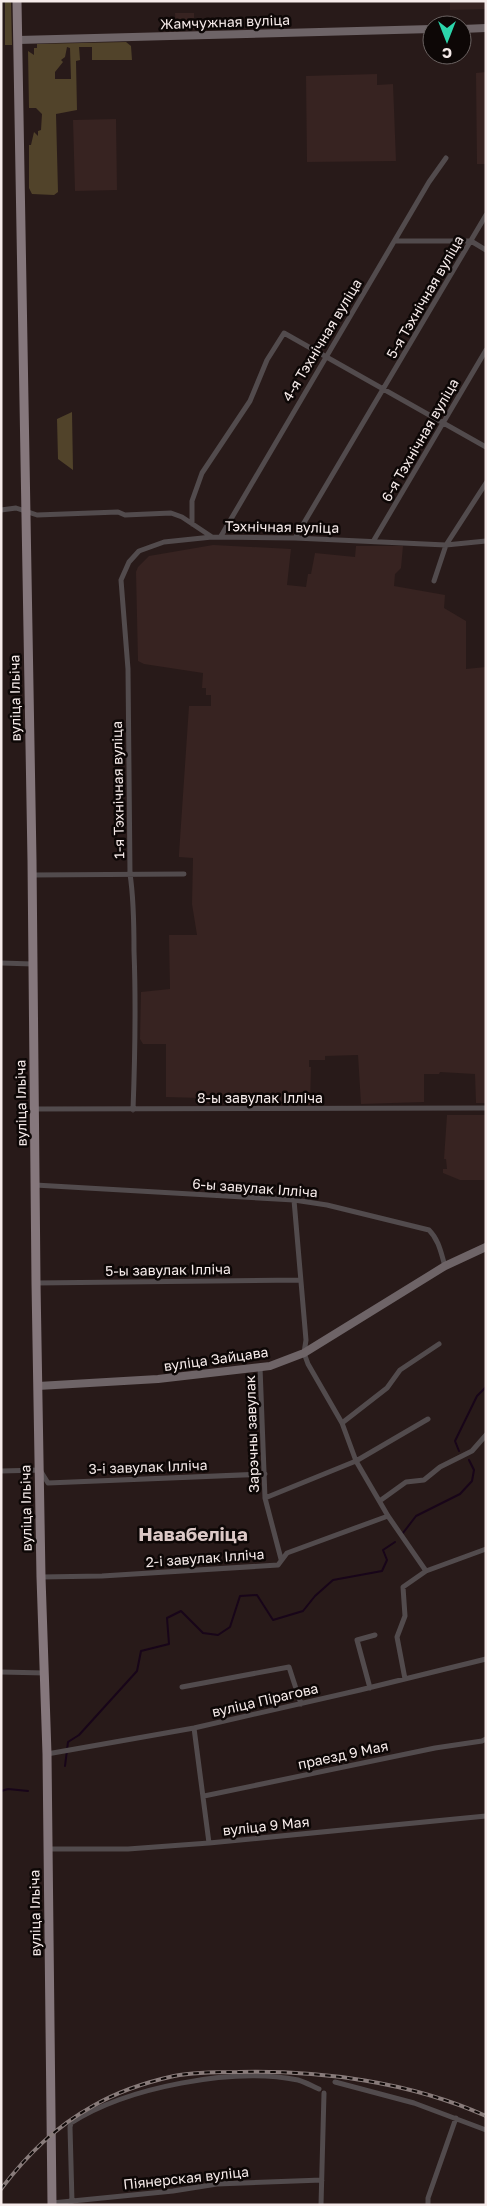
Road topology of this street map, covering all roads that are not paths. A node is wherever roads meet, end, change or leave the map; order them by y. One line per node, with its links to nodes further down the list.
1 (17, 1): 5 (main road, вуліца Ільіча)
2 (472, 28): 3 (street)
3 (486, 28)
4 (422, 29): 5 (street, Жамчужная вуліца)
5 (18, 40): 18 (main road, вуліца Ільіча)
6 (446, 158): 8 (street, 4-я Тэхнічная вуліца)
7 (486, 215): 9 (street, 5-я Тэхнічная вуліца)
8 (395, 241): 9 (street); 12 (street, 4-я Тэхнічная вуліца)
9 (471, 241): 10 (street); 13 (street, 5-я Тэхнічная вуліца)
10 (486, 250)
11 (486, 350): 14 (street, 6-я Тэхнічная вуліца)
12 (326, 356): 13 (street); 19 (street); 20 (street, 4-я Тэхнічная вуліца)
13 (383, 390): 14 (street); 22 (street, 5-я Тэхнічная вуліца)
14 (444, 423): 15 (street); 23 (street, 6-я Тэхнічная вуліца)
15 (486, 447)
16 (486, 482): 25 (street)
17 (1, 510): 18 (street, Тэхнічная вуліца)
18 (26, 512): 19 (street, Тэхнічная вуліца); 29 (main road, вуліца Ільіча)
19 (192, 524): 21 (street, Тэхнічная вуліца)
20 (221, 536): 21 (street, Тэхнічная вуліца); 22 (street, Тэхнічная вуліца)
21 (212, 537): 27 (street, 1-я Тэхнічная вуліца)
22 (295, 538): 23 (street, Тэхнічная вуліца)
23 (374, 540): 25 (street, Тэхнічная вуліца)
24 (486, 541): 25 (street, Тэхнічная вуліца)
25 (446, 545): 26 (street)
26 (434, 581)
27 (130, 874): 28 (street); 29 (street); 34 (street, 1-я Тэхнічная вуліца)
28 (184, 874)
29 (32, 875): 31 (main road, вуліца Ільіча)
30 (1, 963): 31 (street)
31 (33, 964): 33 (main road, вуліца Ільіча)
32 (486, 1108): 34 (street, 8-ы завулак Ілліча)
33 (34, 1109): 34 (street, 8-ы завулак Ілліча); 35 (main road, вуліца Ільіча)
34 (133, 1110)
35 (35, 1185): 36 (street, 6-ы завулак Ілліча); 40 (main road, вуліца Ільіча)
36 (294, 1200): 38 (street, 6-ы завулак Ілліча); 39 (street)
37 (486, 1247): 38 (street, вуліца Зайцава)
38 (445, 1266): 42 (street, вуліца Зайцава)
39 (300, 1280): 40 (street, 5-ы завулак Ілліча); 42 (street)
40 (36, 1283): 44 (main road, вуліца Ільіча)
41 (439, 1344): 46 (street)
42 (304, 1353): 43 (street, вуліца Зайцава); 46 (street)
43 (260, 1367): 44 (street, вуліца Зайцава); 51 (street, Зарэчны завулак)
44 (38, 1386): 49 (main road, вуліца Ільіча)
45 (428, 1418): 48 (street)
46 (342, 1423): 48 (street)
47 (486, 1435): 53 (street)
48 (356, 1461): 52 (street); 53 (street)
49 (40, 1470): 50 (street); 51 (street, 3-і завулак Ілліча); 58 (main road, вуліца Ільіча)
50 (1, 1471)
51 (265, 1474): 52 (street, Зарэчны завулак)
52 (265, 1498): 56 (street, Зарэчны завулак)
53 (381, 1500): 54 (street)
54 (388, 1516): 56 (street, 2-і завулак Ілліча); 57 (street)
55 (486, 1549): 57 (street)
56 (281, 1559): 58 (street, 2-і завулак Ілліча)
57 (426, 1571): 63 (street)
58 (41, 1577): 62 (main road, вуліца Ільіча)
59 (375, 1635): 65 (street)
60 (486, 1659): 63 (street, вуліца Пірагова)
61 (1, 1672): 62 (street)
62 (45, 1673): 69 (main road, вуліца Ільіча)
63 (405, 1680): 65 (street, вуліца Пірагова)
64 (182, 1687): 66 (street)
65 (370, 1688): 66 (street, вуліца Пірагова)
66 (301, 1704): 67 (street, вуліца Пірагова)
67 (194, 1728): 69 (street, вуліца Пірагова); 70 (street)
68 (486, 1739): 70 (street, праезд 9 Мая)
69 (47, 1754): 73 (main road, вуліца Ільіча)
70 (204, 1796): 72 (street)
71 (486, 1816): 72 (street, вуліца 9 Мая)
72 (209, 1843): 73 (street, вуліца 9 Мая)
73 (48, 1849): 79 (main road, вуліца Ільіча)
74 (335, 2082): 75 (street)
75 (456, 2118): 76 (street); 81 (street)
76 (486, 2130)
77 (322, 2180): 78 (street, Піянерская вуліца); 78 (street); 80 (street)
78 (72, 2202): 79 (street, Піянерская вуліца)
79 (52, 2204)
80 (321, 2205)
81 (428, 2205)

